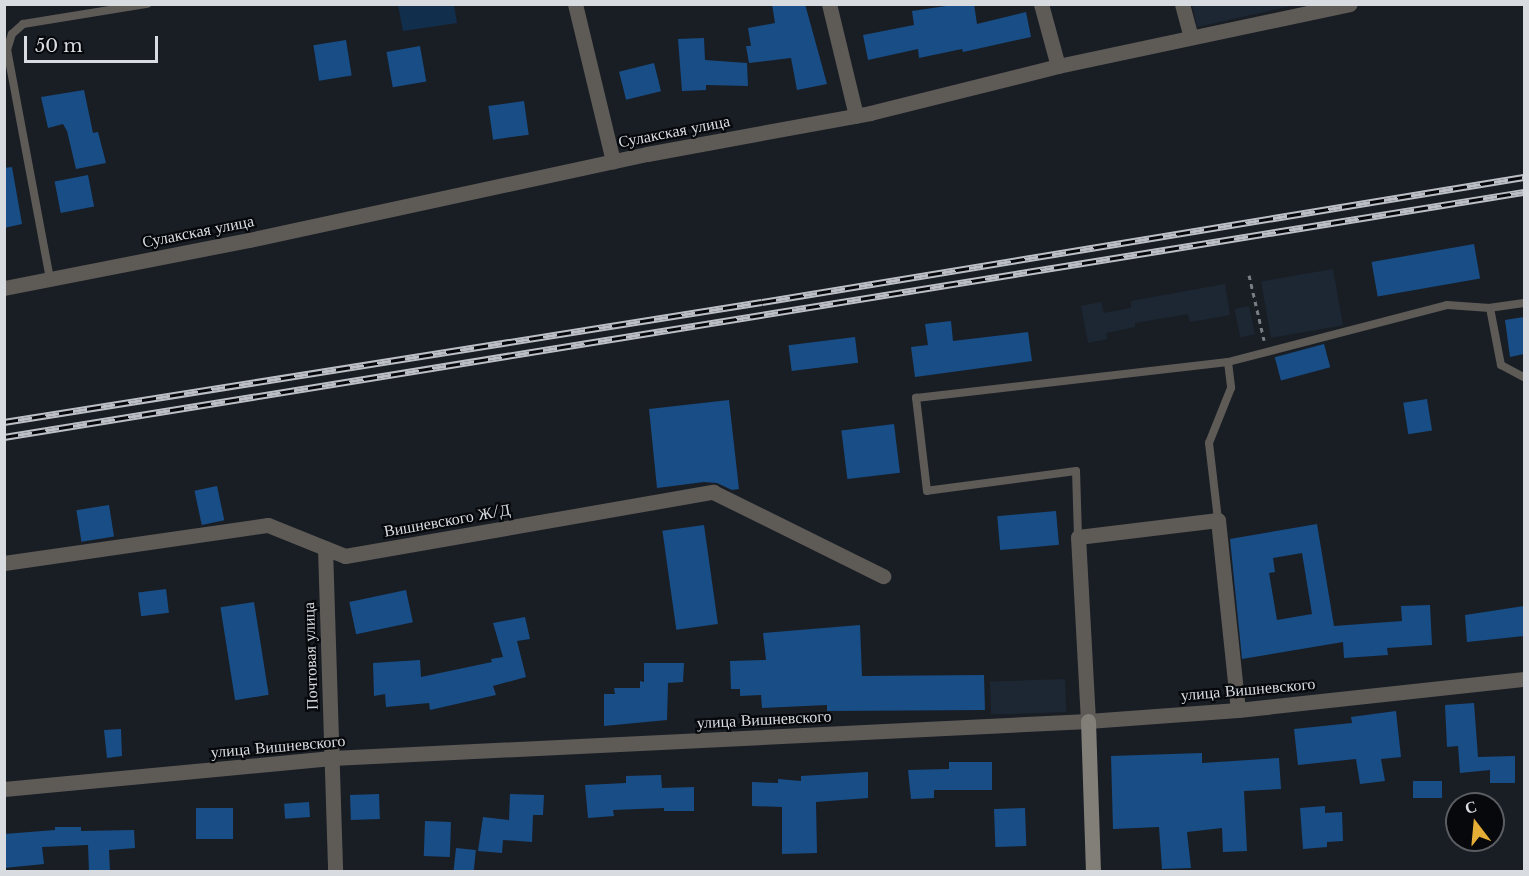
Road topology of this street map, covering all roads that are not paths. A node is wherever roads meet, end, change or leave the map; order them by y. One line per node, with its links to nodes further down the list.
1 (147, 4): 11 (lane)
2 (575, 4): 10 (street)
3 (829, 4): 9 (street)
4 (1041, 4): 8 (street)
5 (1182, 4): 7 (street)
6 (1349, 4): 7 (street, Сулакская улица)
7 (1191, 37): 8 (street, Сулакская улица)
8 (1058, 66): 9 (street, Сулакская улица)
9 (856, 116): 10 (street, Сулакская улица)
10 (613, 161): 11 (street, Сулакская улица)
11 (50, 279): 12 (street, Сулакская улица)
12 (4, 288)
13 (1524, 303): 14 (lane)
14 (1490, 308): 15 (lane); 16 (lane)
15 (1228, 362): 17 (lane); 18 (lane)
16 (1524, 377)
17 (1218, 520): 18 (street); 23 (street)
18 (1078, 537): 24 (street)
19 (325, 548): 20 (street, Вишневского Ж/Д); 21 (street, Вишневского Ж/Д); 25 (street, Почтовая улица)
20 (4, 563)
21 (883, 576)
22 (1524, 679): 23 (street, улица Вишневского)
23 (1238, 710): 24 (street, улица Вишневского)
24 (1088, 721): 25 (street, улица Вишневского); 28 (street)
25 (332, 758): 26 (street, улица Вишневского); 27 (street, Почтовая улица)
26 (4, 789)
27 (336, 872)
28 (1093, 872)

